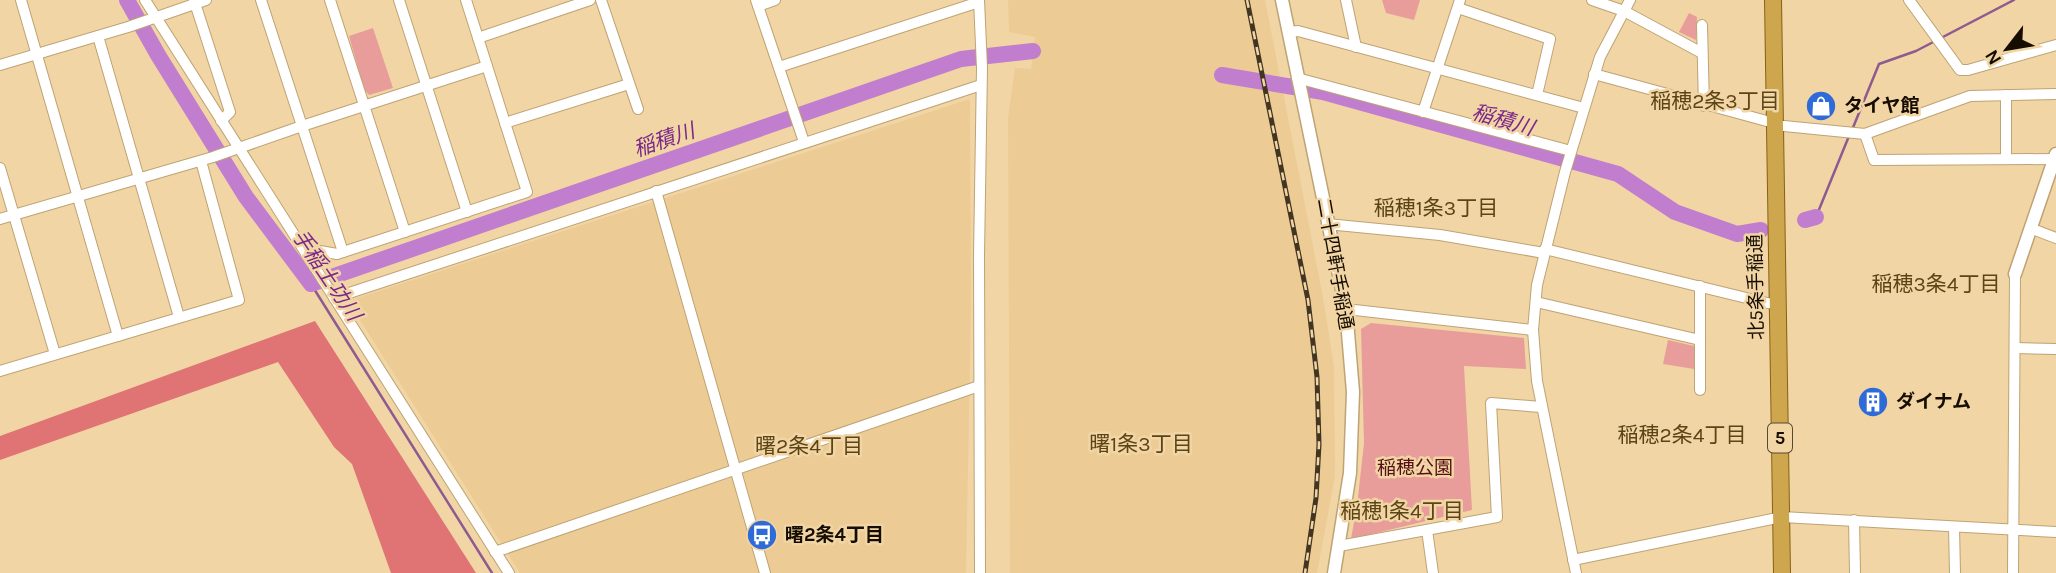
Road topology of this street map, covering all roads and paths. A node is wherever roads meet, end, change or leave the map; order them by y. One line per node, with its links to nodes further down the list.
1 (21, 0): 31 (street)
2 (145, 0): 23 (street)
3 (206, 0): 19 (street)
4 (261, 0): 52 (street)
5 (330, 0): 44 (street)
6 (399, 0): 40 (street)
7 (466, 0): 27 (street)
8 (590, 0): 27 (street)
9 (601, 0): 38 (street)
10 (775, 0): 20 (street)
11 (1282, 0): 25 (street, 二十四軒手稲通)
12 (1346, 0): 29 (street)
13 (1592, 0): 22 (street)
14 (1630, 0): 22 (street)
15 (1773, 0): 51 (highway, 北5条手稲通 / 5)
16 (1784, 0): 51 (highway, 北5条手稲通 / 5)
17 (1909, 0): 28 (street)
18 (979, 1): 34 (street); 39 (street)
19 (194, 2): 23 (street); 49 (street)
20 (757, 3): 34 (street)
21 (1459, 4): 35 (street); 42 (street)
22 (1624, 11): 30 (street); 36 (street)
23 (152, 19): 26 (street); 49 (street)
24 (1702, 24): 30 (street)
25 (1289, 32): 29 (street); 37 (street, 二十四軒手稲通)
26 (98, 36): 31 (street); 61 (street)
27 (478, 38): 33 (street)
28 (2056, 45)
29 (1356, 47): 35 (street)
30 (1702, 53): 45 (street)
31 (37, 54): 32 (street); 63 (street)
32 (0, 65)
33 (487, 66): 40 (street); 50 (street)
34 (779, 67): 54 (street)
35 (1438, 69): 42 (street); 48 (street)
36 (1594, 74): 45 (street); 46 (street)
37 (1297, 81): 48 (street); 67 (street, 二十四軒手稲通)
38 (629, 84): 47 (street); 50 (street)
39 (981, 85): 54 (street); 88 (street)
40 (426, 86): 44 (street); 64 (street)
41 (2056, 94): 43 (street)
42 (1537, 95): 46 (street)
43 (2006, 95): 53 (street); 58 (street)
44 (364, 106): 52 (street); 69 (street)
45 (1704, 106): 51 (street)
46 (1584, 108): 56 (street)
47 (638, 109)
48 (1423, 112): 56 (street)
49 (221, 121): 55 (street)
50 (505, 123): 64 (street)
51 (1779, 125): 53 (street); 78 (highway, 北5条手稲通 / 5); 92 (highway, 北5条手稲通 / 5)
52 (302, 126): 55 (street); 72 (street)
53 (1864, 134): 58 (street)
54 (804, 142): 62 (street)
55 (235, 149): 59 (street); 73 (street)
56 (1570, 153): 71 (street)
57 (2056, 157): 58 (street); 68 (street)
58 (2006, 159)
59 (201, 161): 61 (street); 80 (street)
60 (0, 168): 65 (street)
61 (140, 178): 63 (street); 80 (street)
62 (656, 191): 76 (street); 91 (street)
63 (78, 196): 65 (street); 82 (street)
64 (467, 212): 69 (street)
65 (14, 215): 66 (street); 86 (street)
66 (0, 219)
67 (1327, 224): 71 (street); 79 (street, 二十四軒手稲通)
68 (2030, 229): 70 (street); 74 (street)
69 (405, 232): 72 (street)
70 (2056, 239)
71 (1544, 251): 75 (street); 77 (street)
72 (343, 252): 73 (street)
73 (306, 254): 76 (street)
74 (2015, 274): 84 (street)
75 (1700, 286): 78 (street); 83 (street)
76 (334, 298): 99 (street)
77 (1536, 302): 81 (street); 83 (street)
78 (1777, 304): 92 (highway, 北5条手稲通 / 5)
79 (1346, 309): 81 (street); 98 (street, 二十四軒手稲通)
80 (179, 317): 82 (street)
81 (1533, 330): 90 (street)
82 (118, 336): 86 (street)
83 (1700, 341): 89 (street)
84 (2015, 348): 85 (street); 96 (street)
85 (2056, 349)
86 (55, 354): 87 (street)
87 (0, 371)
88 (979, 386): 91 (street); 103 (street)
89 (1700, 390)
90 (1541, 407): 95 (street); 100 (street)
91 (736, 471): 99 (street); 102 (street)
92 (1786, 517): 93 (street); 100 (street); 107 (highway, 北5条手稲通 / 5); 108 (highway, 北5条手稲通 / 5)
93 (1854, 520): 94 (street); 109 (street)
94 (1954, 527): 96 (street); 110 (street)
95 (1427, 530): 98 (street); 105 (street)
96 (2013, 531): 97 (street); 111 (street)
97 (2056, 532)
98 (1339, 546): 104 (street, 二十四軒手稲通)
99 (495, 552): 101 (street)
100 (1573, 560): 106 (street)
101 (509, 573)
102 (765, 573)
103 (980, 573)
104 (1334, 573)
105 (1433, 573)
106 (1576, 573)
107 (1782, 573)
108 (1792, 573)
109 (1855, 573)
110 (1955, 573)
111 (2013, 573)

